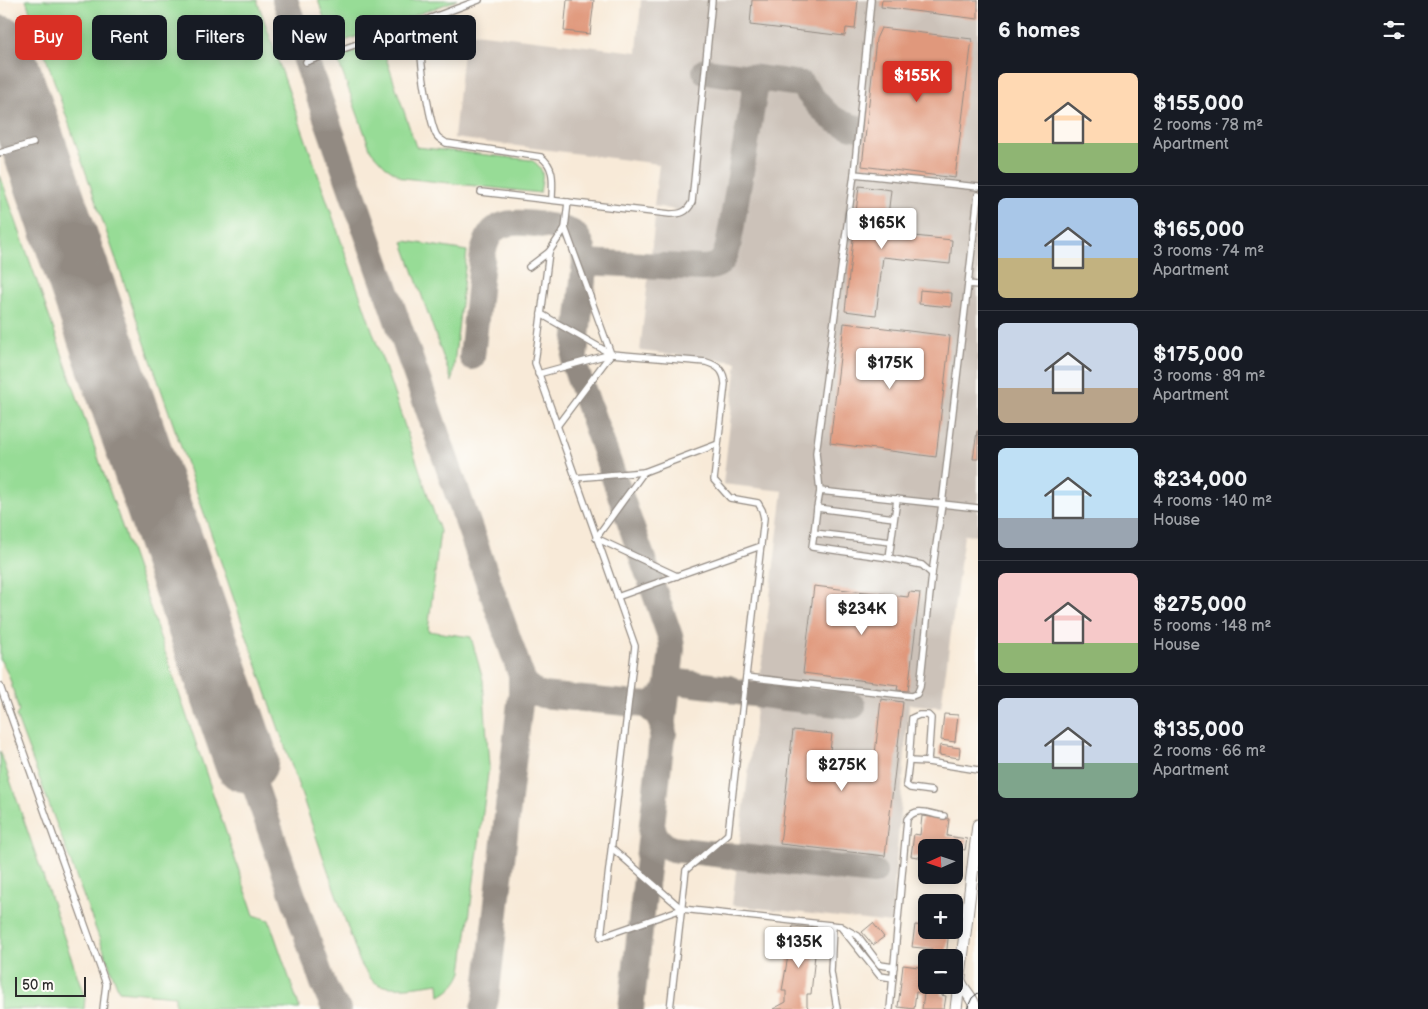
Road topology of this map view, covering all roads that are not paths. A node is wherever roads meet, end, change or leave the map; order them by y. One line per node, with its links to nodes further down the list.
1 (480, 0): 4 (lane)
2 (712, 0): 15 (lane)
3 (871, 0): 10 (lane)
4 (439, 15)
5 (355, 45): 7 (lane)
6 (422, 60): 14 (lane)
7 (306, 62)
8 (33, 143): 9 (lane)
9 (0, 154)
10 (854, 174): 11 (lane); 28 (lane)
11 (978, 188)
12 (481, 192): 14 (lane)
13 (978, 195): 19 (lane)
14 (552, 200): 15 (lane)
15 (568, 202): 16 (lane)
16 (565, 228): 17 (lane); 22 (lane)
17 (549, 252): 18 (lane); 21 (lane)
18 (529, 267)
19 (968, 284): 20 (lane); 30 (lane)
20 (978, 285)
21 (541, 314): 22 (lane); 23 (lane)
22 (611, 354): 23 (lane); 24 (lane); 25 (lane)
23 (538, 374): 24 (lane)
24 (557, 426): 27 (lane)
25 (718, 444): 26 (lane); 37 (lane)
26 (644, 472): 27 (lane); 35 (lane)
27 (575, 478): 35 (lane)
28 (820, 490): 29 (lane); 31 (lane)
29 (897, 499): 30 (lane); 33 (lane)
30 (942, 504): 32 (lane); 39 (lane)
31 (817, 508): 33 (lane); 34 (lane)
32 (978, 508)
33 (894, 518): 36 (lane)
34 (814, 533): 36 (lane); 38 (lane)
35 (596, 538): 40 (lane); 41 (lane)
36 (891, 542): 38 (lane)
37 (761, 546): 40 (lane); 42 (lane)
38 (889, 558): 39 (lane)
39 (932, 574): 42 (lane)
40 (677, 576): 41 (lane)
41 (617, 597): 50 (lane)
42 (746, 677): 51 (lane)
43 (0, 686): 61 (lane)
44 (909, 761): 45 (lane); 45 (lane); 47 (lane)
45 (928, 762): 46 (lane)
46 (978, 770)
47 (932, 791)
48 (944, 816): 55 (lane)
49 (978, 825): 52 (street)
50 (612, 848): 51 (lane); 51 (lane)
51 (682, 909): 53 (lane); 62 (lane)
52 (972, 924): 54 (street)
53 (837, 926): 55 (lane); 56 (lane); 63 (lane)
54 (963, 964)
55 (894, 967): 56 (lane)
56 (893, 978): 64 (lane)
57 (963, 987): 60 (street)
58 (978, 988): 60 (street)
59 (958, 994): 65 (street)
60 (975, 1008)
61 (103, 1009)
62 (670, 1009)
63 (837, 1009)
64 (890, 1009)
65 (956, 1009)

